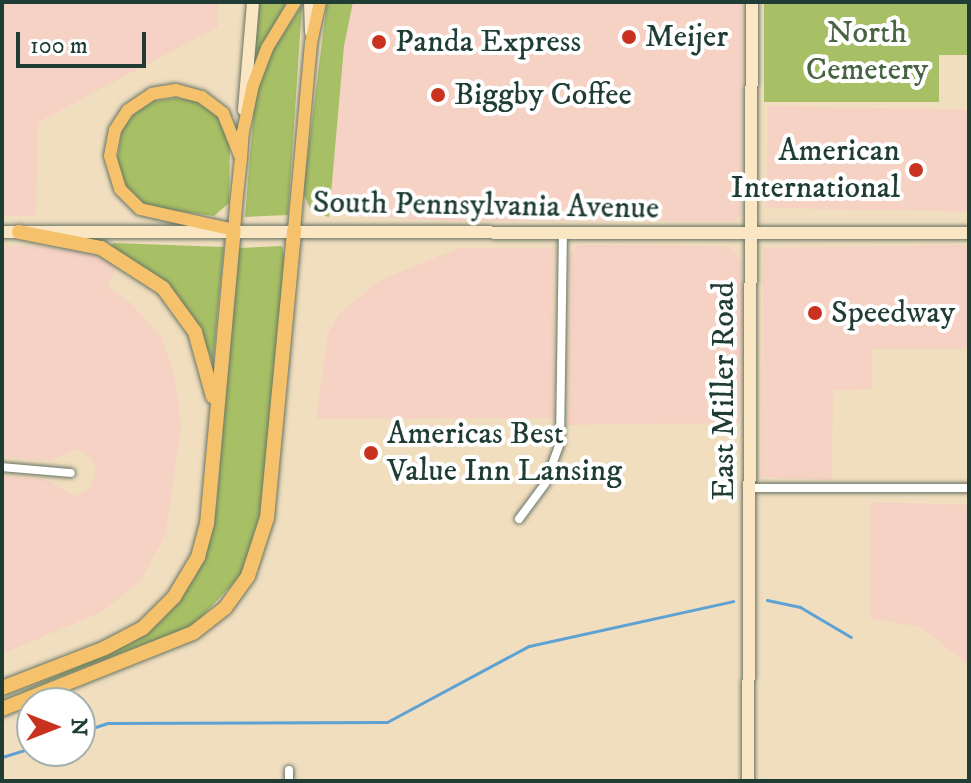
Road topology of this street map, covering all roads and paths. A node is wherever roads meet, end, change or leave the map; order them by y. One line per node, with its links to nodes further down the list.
1 (253, 2): 7 (main road)
2 (295, 2): 7 (main road)
3 (310, 2): 6 (main road)
4 (320, 2): 6 (main road)
5 (752, 2): 15 (main road, East Miller Road)
6 (311, 43): 10 (main road)
7 (243, 132): 8 (main road)
8 (241, 158): 9 (main road); 9 (main road)
9 (234, 230): 10 (main road, South Pennsylvania Avenue); 12 (main road, South Pennsylvania Avenue); 16 (highway)
10 (294, 230): 13 (main road, South Pennsylvania Avenue); 23 (highway)
11 (2, 232): 12 (main road, South Pennsylvania Avenue)
12 (19, 232): 16 (highway)
13 (563, 233): 15 (main road, South Pennsylvania Avenue); 21 (street)
14 (969, 233): 15 (main road, South Pennsylvania Avenue)
15 (751, 234): 19 (main road, East Miller Road)
16 (217, 418): 22 (highway)
17 (2, 467): 18 (street)
18 (71, 473)
19 (749, 488): 20 (street); 26 (main road, East Miller Road)
20 (969, 488)
21 (519, 519)
22 (2, 688)
23 (2, 709)
24 (289, 770): 25 (street)
25 (289, 781)
26 (748, 781)

